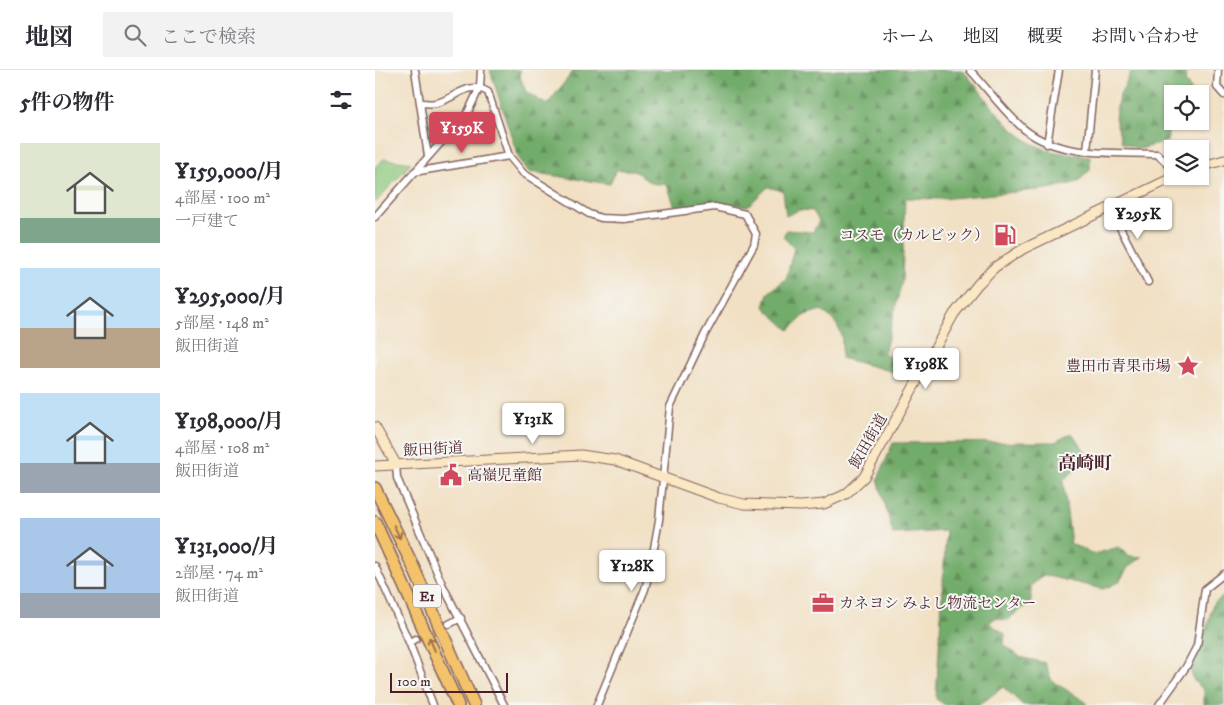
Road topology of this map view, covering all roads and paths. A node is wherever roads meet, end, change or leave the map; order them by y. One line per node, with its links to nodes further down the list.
1 (415, 70): 9 (street)
2 (481, 70): 7 (street)
3 (970, 70): 10 (street)
4 (1059, 70): 10 (street)
5 (1095, 70): 11 (street)
6 (1218, 70): 8 (street)
7 (480, 87): 9 (street); 12 (street); 13 (street)
8 (1224, 95)
9 (421, 103): 12 (street)
10 (1047, 144): 11 (street)
11 (1087, 151): 15 (street)
12 (428, 156): 17 (street)
13 (509, 156): 17 (street); 25 (street)
14 (1224, 160): 16 (main road)
15 (1164, 161)
16 (1209, 164)
17 (414, 172): 20 (street)
18 (1164, 182): 19 (main road, 飯田街道)
19 (1110, 208): 21 (street); 25 (main road, 飯田街道)
20 (375, 217)
21 (1148, 282)
22 (375, 427): 23 (main road)
23 (396, 464): 24 (main road, 飯田街道); 25 (main road, 飯田街道); 30 (street)
24 (375, 466)
25 (664, 477): 36 (street)
26 (375, 488): 34 (highway, E1, one-way to 34)
27 (375, 522): 33 (highway, E1, one-way to 27)
28 (375, 566): 32 (street)
29 (1224, 574): 37 (street)
30 (461, 618): 31 (street); 35 (street)
31 (449, 624)
32 (433, 705)
33 (458, 705)
34 (474, 705)
35 (504, 705)
36 (597, 705)
37 (1159, 705)

